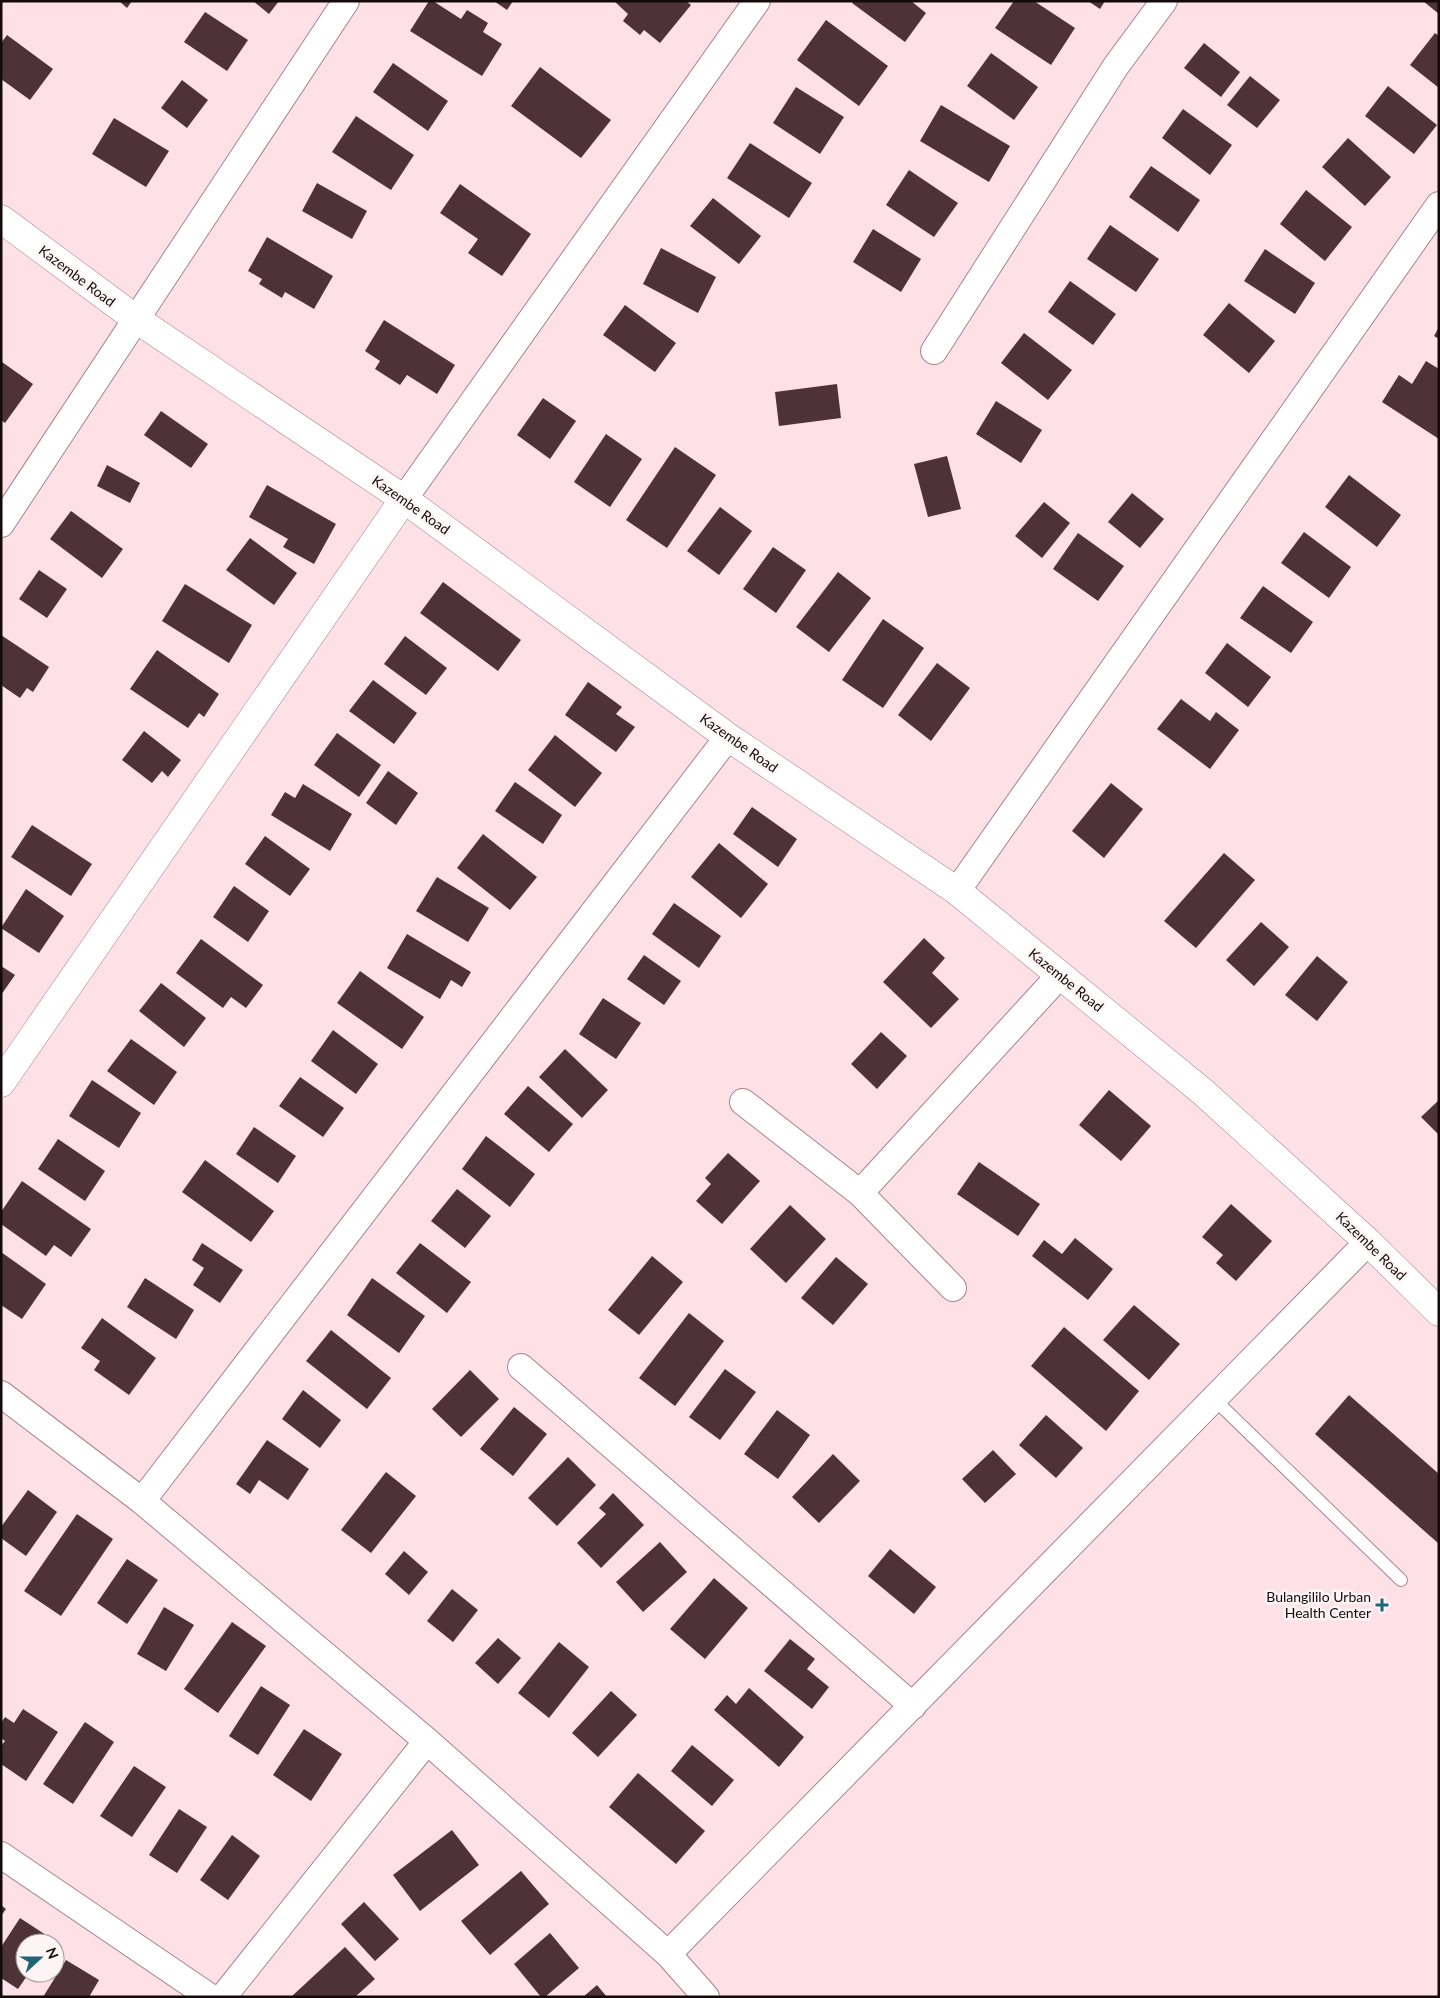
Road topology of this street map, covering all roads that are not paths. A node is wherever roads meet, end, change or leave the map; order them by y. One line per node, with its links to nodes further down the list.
1 (346, 1): 6 (street)
2 (757, 1): 8 (street)
3 (1164, 1): 7 (street)
4 (1439, 205): 11 (street)
5 (1, 219): 6 (main road, Kazembe Road)
6 (136, 319): 8 (main road, Kazembe Road); 9 (street)
7 (934, 351)
8 (404, 499): 10 (main road, Kazembe Road); 13 (main road)
9 (1, 524)
10 (728, 737): 11 (main road, Kazembe Road); 22 (street)
11 (958, 891): 12 (main road, Kazembe Road)
12 (1060, 975): 15 (street); 16 (main road, Kazembe Road)
13 (1, 1083)
14 (743, 1102): 15 (street)
15 (860, 1193): 17 (street)
16 (1368, 1242): 18 (main road, Kazembe Road); 21 (street)
17 (953, 1288)
18 (1439, 1312)
19 (521, 1367): 24 (street)
20 (1, 1394): 22 (street)
21 (1214, 1399): 23 (lane); 24 (street)
22 (142, 1500): 25 (street)
23 (1401, 1580)
24 (913, 1706): 27 (street)
25 (427, 1741): 27 (street); 29 (street)
26 (1, 1855): 28 (street)
27 (668, 1954): 30 (street)
28 (210, 1997)
29 (223, 1997)
30 (706, 1997)

